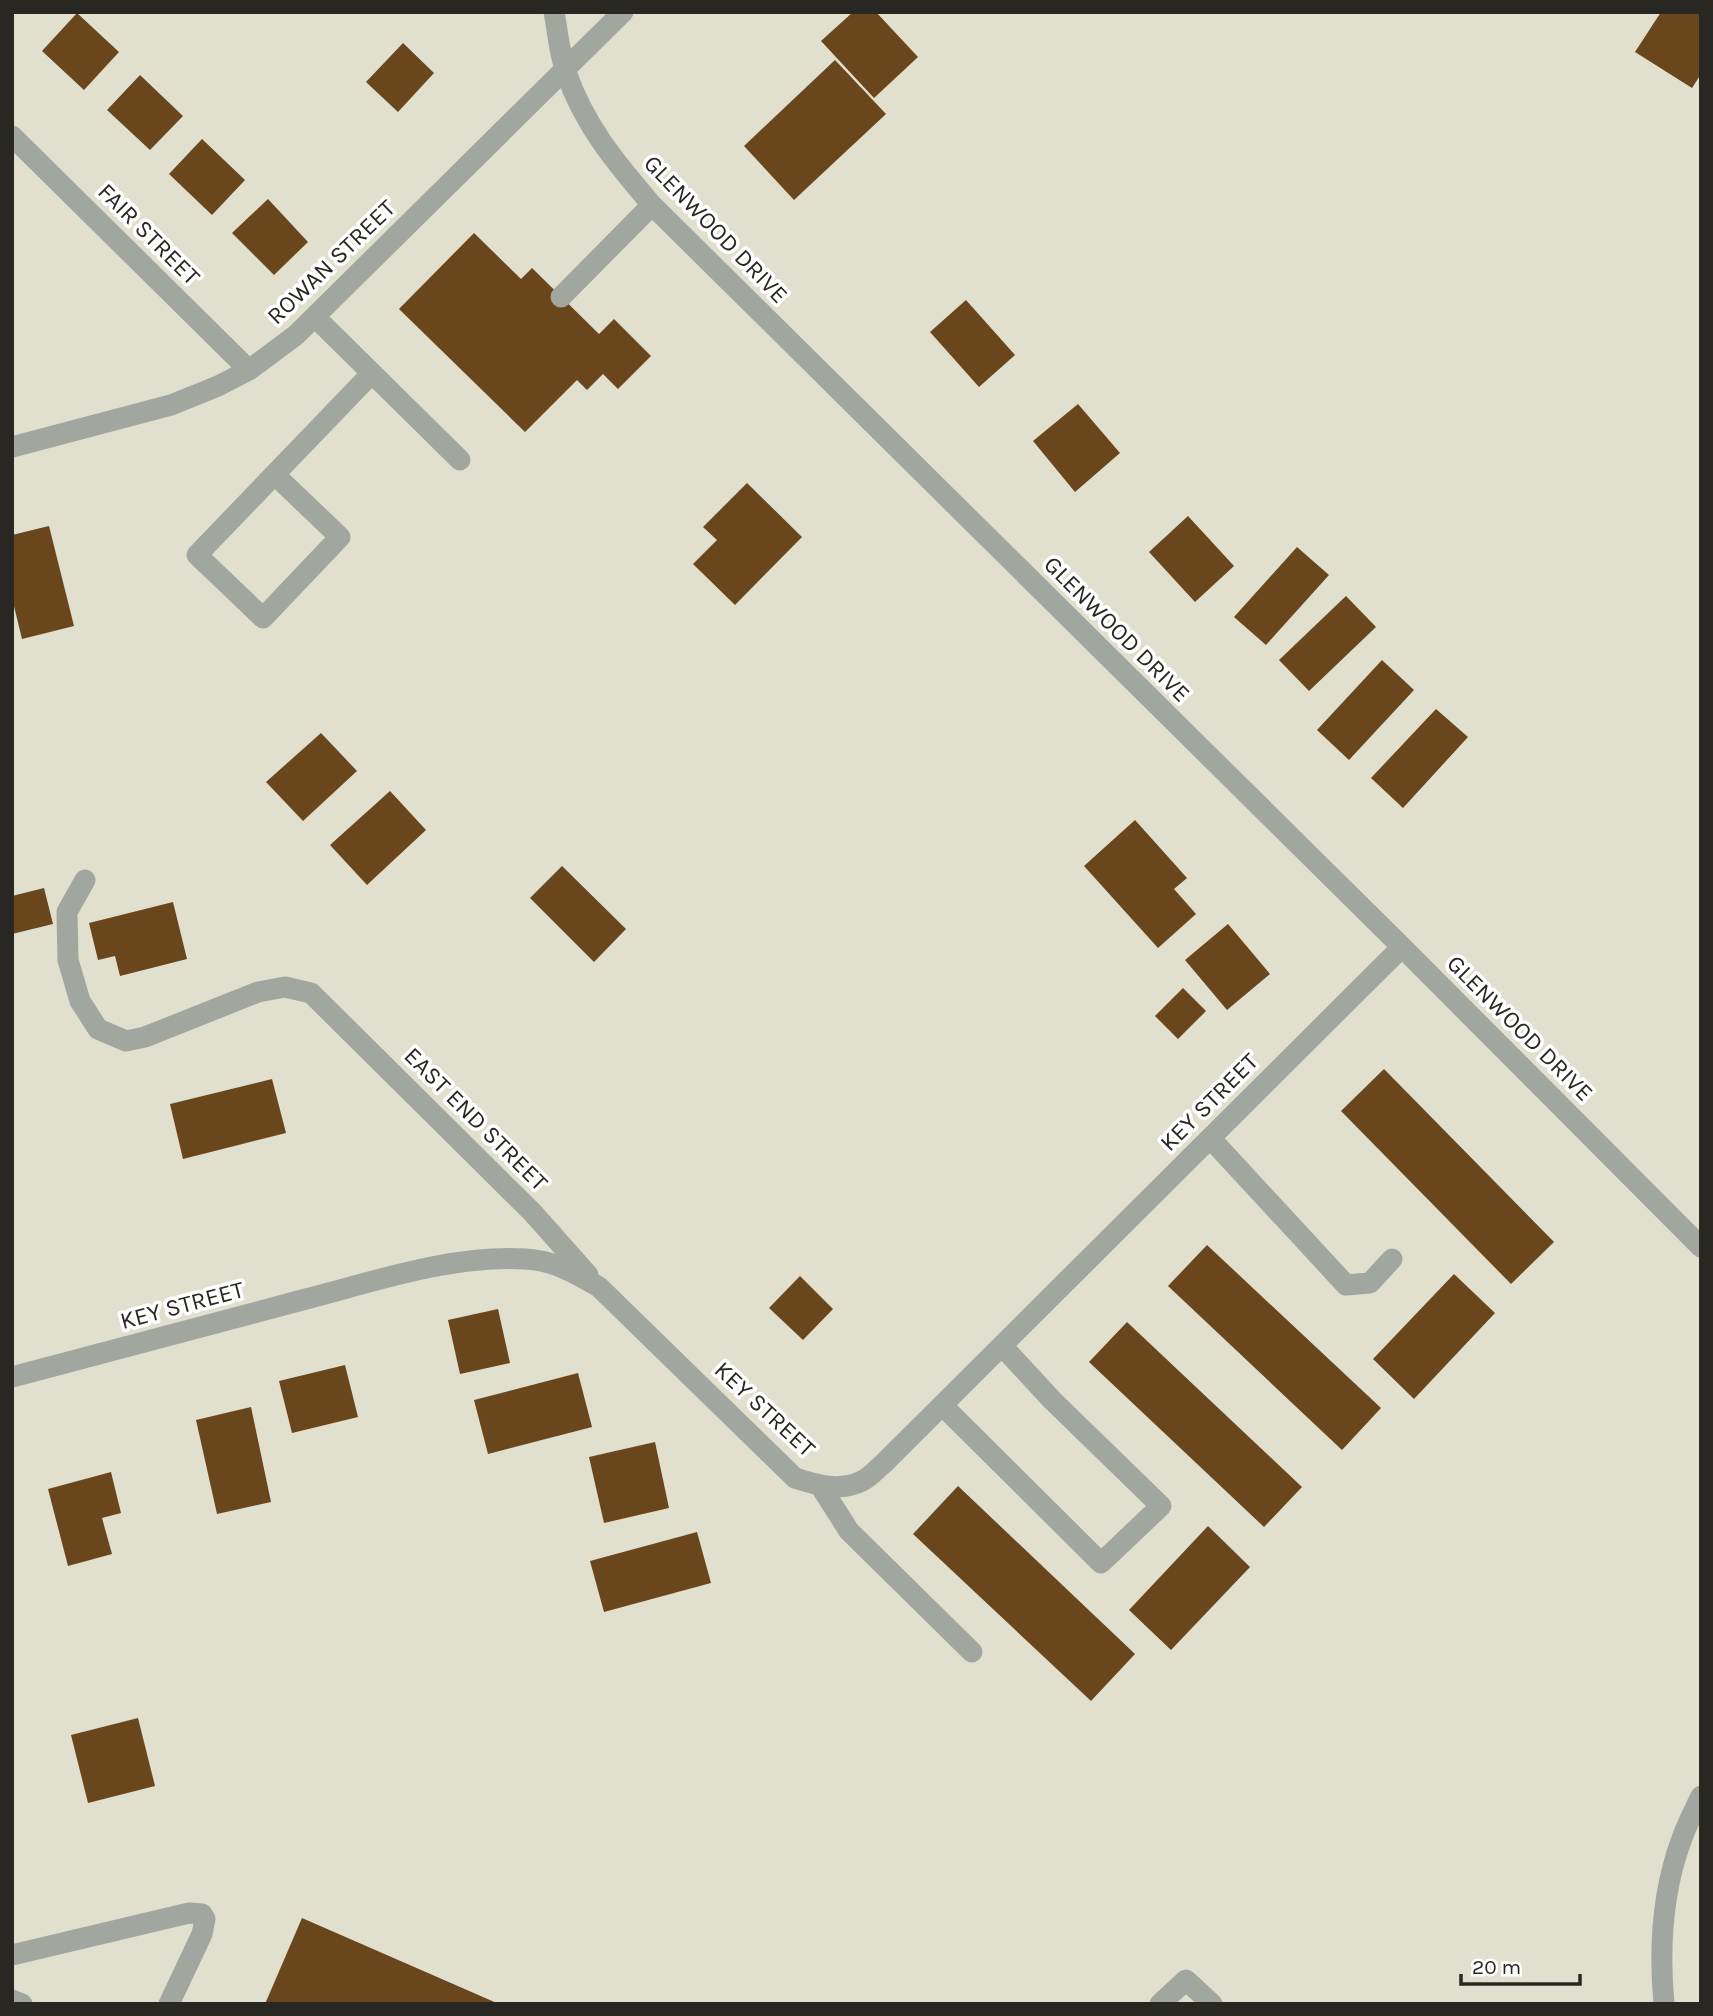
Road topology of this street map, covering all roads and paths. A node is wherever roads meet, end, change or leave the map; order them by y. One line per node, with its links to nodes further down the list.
1 (554, 12): 3 (street, GLENWOOD DRIVE)
2 (623, 12): 3 (street, ROWAN STREET)
3 (565, 69): 5 (street, GLENWOOD DRIVE); 7 (street, ROWAN STREET)
4 (12, 136): 8 (street, FAIR STREET)
5 (652, 205): 6 (street); 14 (street, GLENWOOD DRIVE)
6 (561, 297)
7 (315, 317): 8 (street, ROWAN STREET); 9 (street)
8 (249, 370): 10 (street, ROWAN STREET)
9 (372, 373): 11 (street); 12 (street)
10 (12, 447)
11 (460, 460)
12 (275, 475): 12 (street)
13 (85, 880): 18 (street, EAST END STREET)
14 (1402, 947): 15 (street, KEY STREET); 16 (street, GLENWOOD DRIVE)
15 (1211, 1139): 17 (street); 19 (street, KEY STREET)
16 (1701, 1247)
17 (1392, 1259)
18 (598, 1287): 20 (street, KEY STREET); 22 (street, KEY STREET)
19 (1003, 1347): 21 (street, KEY STREET); 21 (street)
20 (12, 1377)
21 (943, 1406): 22 (street, KEY STREET)
22 (821, 1487): 23 (street)
23 (972, 1652)
24 (1701, 1796): 31 (street)
25 (12, 1955): 28 (street)
26 (12, 2000): 27 (street)
27 (22, 2004)
28 (169, 2004)
29 (1160, 2004): 30 (street)
30 (1212, 2004)
31 (1664, 2004)

